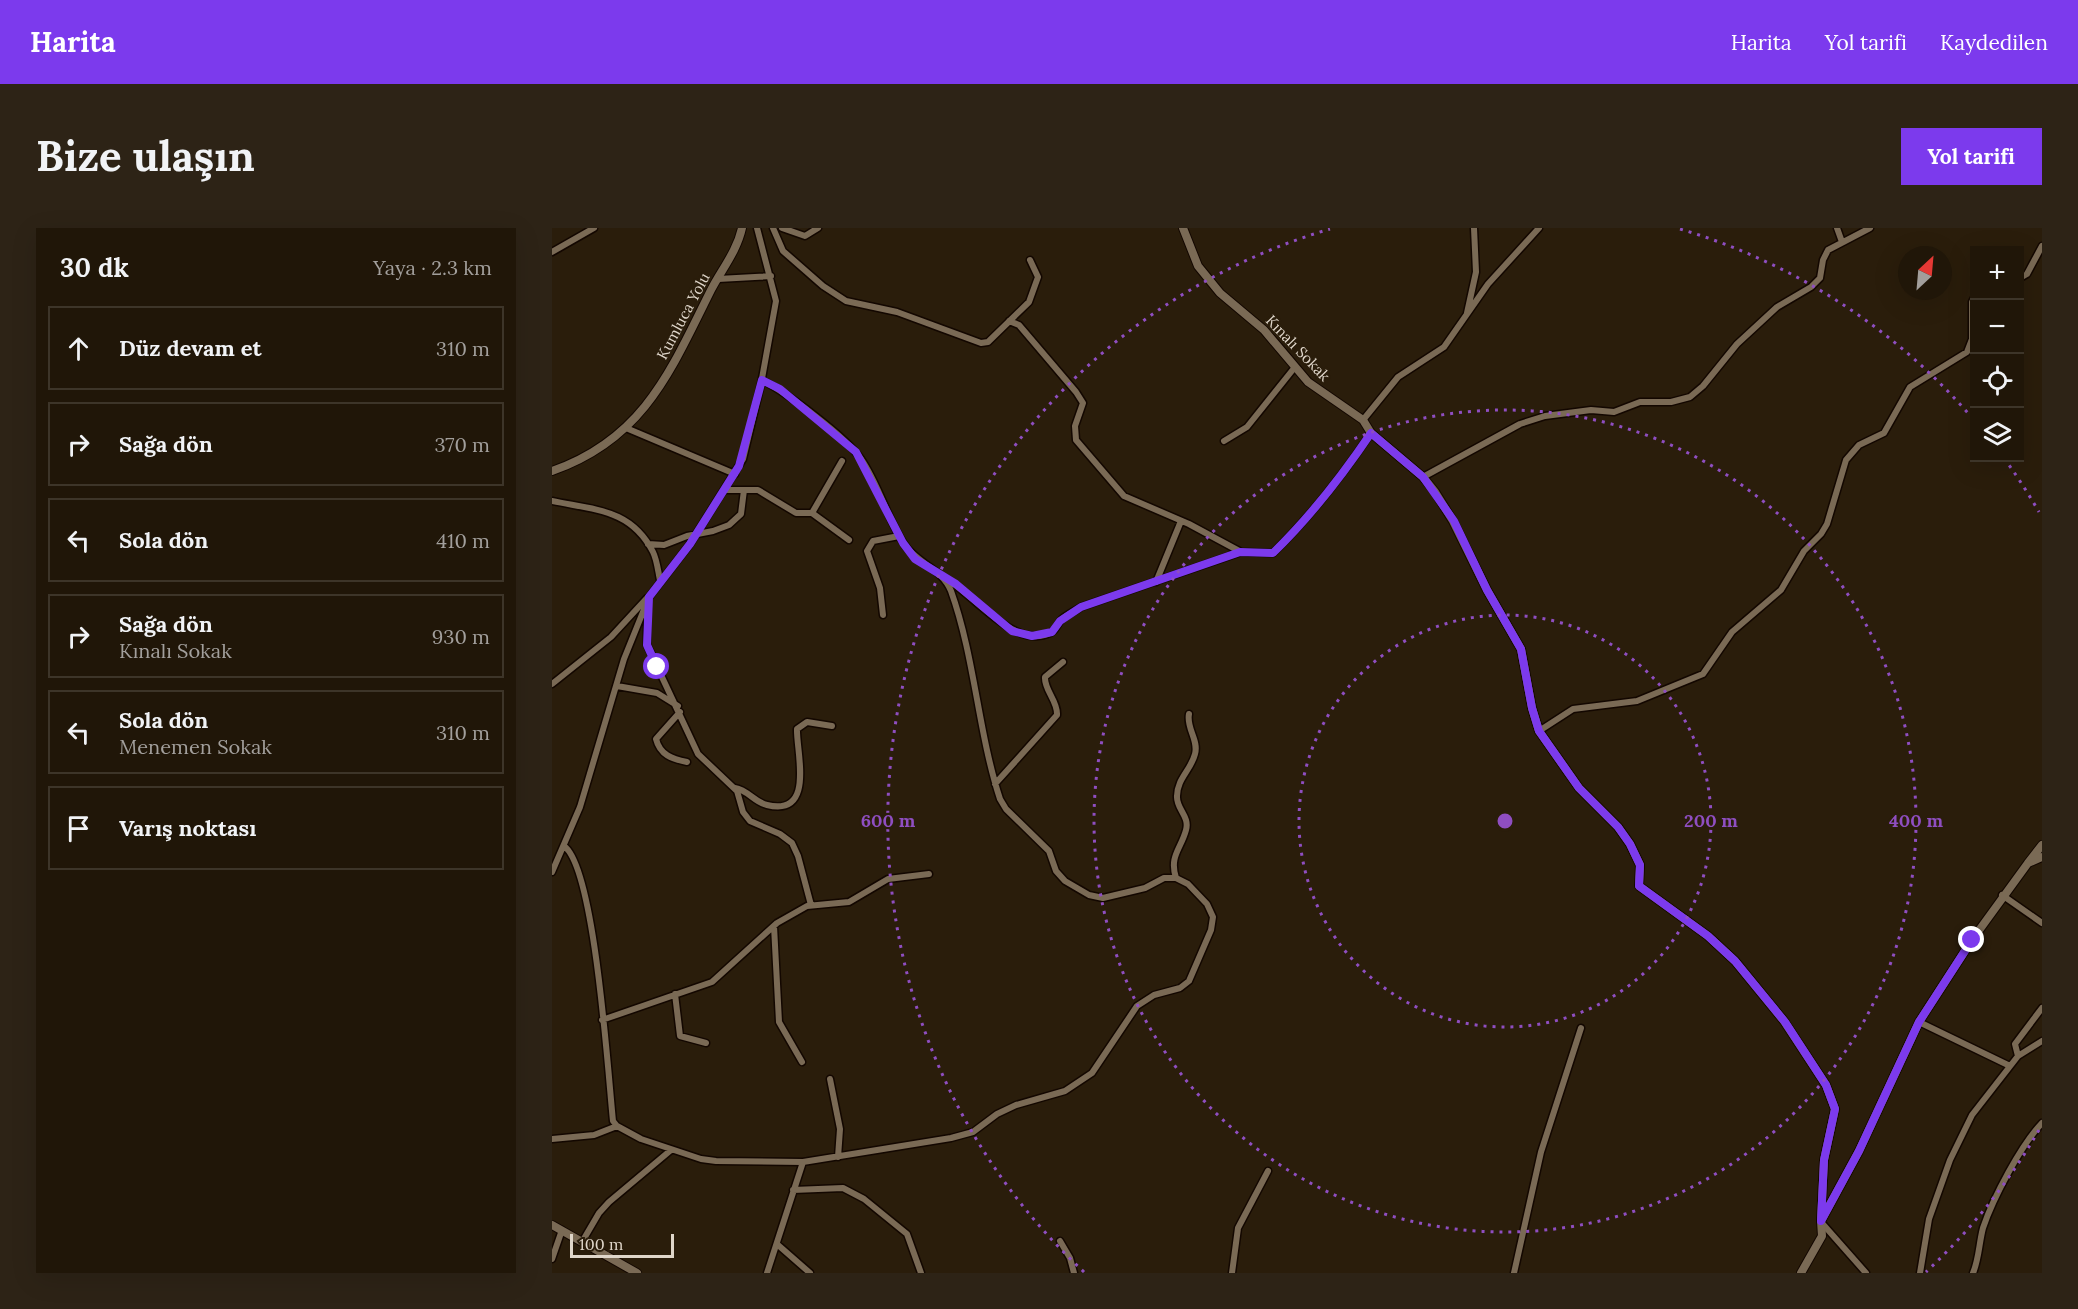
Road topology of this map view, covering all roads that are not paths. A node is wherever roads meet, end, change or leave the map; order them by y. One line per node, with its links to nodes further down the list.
1 (594, 228): 14 (street)
2 (742, 228): 18 (street, Kumluca Yolu)
3 (757, 228): 16 (street)
4 (773, 228): 21 (street)
5 (782, 228): 6 (street)
6 (818, 228)
7 (1183, 228): 22 (street, Kınalı Sokak)
8 (1474, 228): 20 (street)
9 (1539, 228): 20 (street)
10 (1837, 228): 12 (street)
11 (1870, 228): 12 (street)
12 (1842, 242): 31 (street)
13 (2042, 246): 17 (street)
14 (552, 252)
15 (1030, 260): 21 (street)
16 (771, 276): 18 (street); 23 (street)
17 (2024, 276)
18 (718, 279): 25 (street, Kumluca Yolu)
19 (1973, 300): 53 (street)
20 (1467, 314): 24 (street)
21 (1009, 321): 36 (street)
22 (1295, 367): 24 (street, Kınalı Sokak); 27 (street)
23 (762, 380): 30 (street); 38 (street)
24 (1363, 420): 26 (street, Kınalı Sokak)
25 (626, 428): 29 (street, Kumluca Yolu); 30 (street)
26 (1371, 433): 31 (street, Kınalı Sokak); 41 (street)
27 (1224, 441)
28 (842, 461): 35 (street)
29 (552, 471)
30 (735, 474): 32 (street)
31 (1423, 477): 53 (street, Kınalı Sokak)
32 (724, 490): 33 (street); 37 (street)
33 (744, 490): 35 (street); 37 (street)
34 (552, 501): 40 (street)
35 (812, 513): 39 (street)
36 (1181, 521): 41 (street); 44 (street)
37 (695, 534): 40 (street); 43 (street)
38 (900, 536): 42 (street); 46 (street)
39 (849, 540)
40 (648, 544): 43 (street)
41 (1240, 552): 44 (street)
42 (945, 578): 44 (street); 55 (street)
43 (660, 580): 45 (street)
44 (1156, 582)
45 (649, 597): 48 (street); 49 (street); 50 (street)
46 (883, 615)
47 (1064, 662): 55 (street)
48 (552, 684)
49 (617, 686): 50 (street); 58 (street)
50 (679, 709): 54 (street); 56 (street)
51 (1189, 714): 63 (street)
52 (832, 726): 56 (street)
53 (1539, 731): 87 (street, Kınalı Sokak)
54 (687, 762)
55 (995, 784): 63 (street)
56 (735, 788): 65 (street)
57 (2042, 845): 60 (street)
58 (564, 846): 61 (street); 70 (street)
59 (2042, 857): 60 (street)
60 (2028, 863): 64 (street)
61 (552, 872)
62 (929, 874): 65 (street)
63 (1176, 878): 83 (street)
64 (2002, 895): 66 (street); 71 (street)
65 (811, 905): 67 (street)
66 (2042, 923)
67 (774, 926): 68 (street); 76 (street)
68 (675, 994): 70 (street); 74 (street)
69 (2042, 1008): 75 (street)
70 (602, 1020): 80 (street)
71 (1919, 1022): 77 (street); 87 (street)
72 (1581, 1028): 100 (street)
73 (2042, 1041): 75 (street)
74 (706, 1042)
75 (2018, 1056): 77 (street)
76 (802, 1062)
77 (2010, 1066): 103 (street)
78 (830, 1079): 83 (street)
79 (2042, 1123): 104 (street)
80 (617, 1126): 81 (street); 82 (street)
81 (552, 1139)
82 (671, 1150): 84 (street); 91 (street)
83 (838, 1157): 84 (street)
84 (803, 1162): 86 (street)
85 (1268, 1171): 99 (street)
86 (793, 1190): 92 (street); 97 (street)
87 (1821, 1221): 101 (street); 102 (street)
88 (552, 1225): 89 (street)
89 (562, 1230): 91 (street); 93 (street)
90 (1060, 1241): 98 (street)
91 (582, 1242): 94 (street)
92 (778, 1245): 95 (street); 96 (street)
93 (552, 1259)
94 (637, 1273)
95 (767, 1273)
96 (810, 1273)
97 (921, 1273)
98 (1074, 1273)
99 (1232, 1273)
100 (1514, 1273)
101 (1801, 1273)
102 (1866, 1273)
103 (1920, 1273)
104 (1973, 1273)

